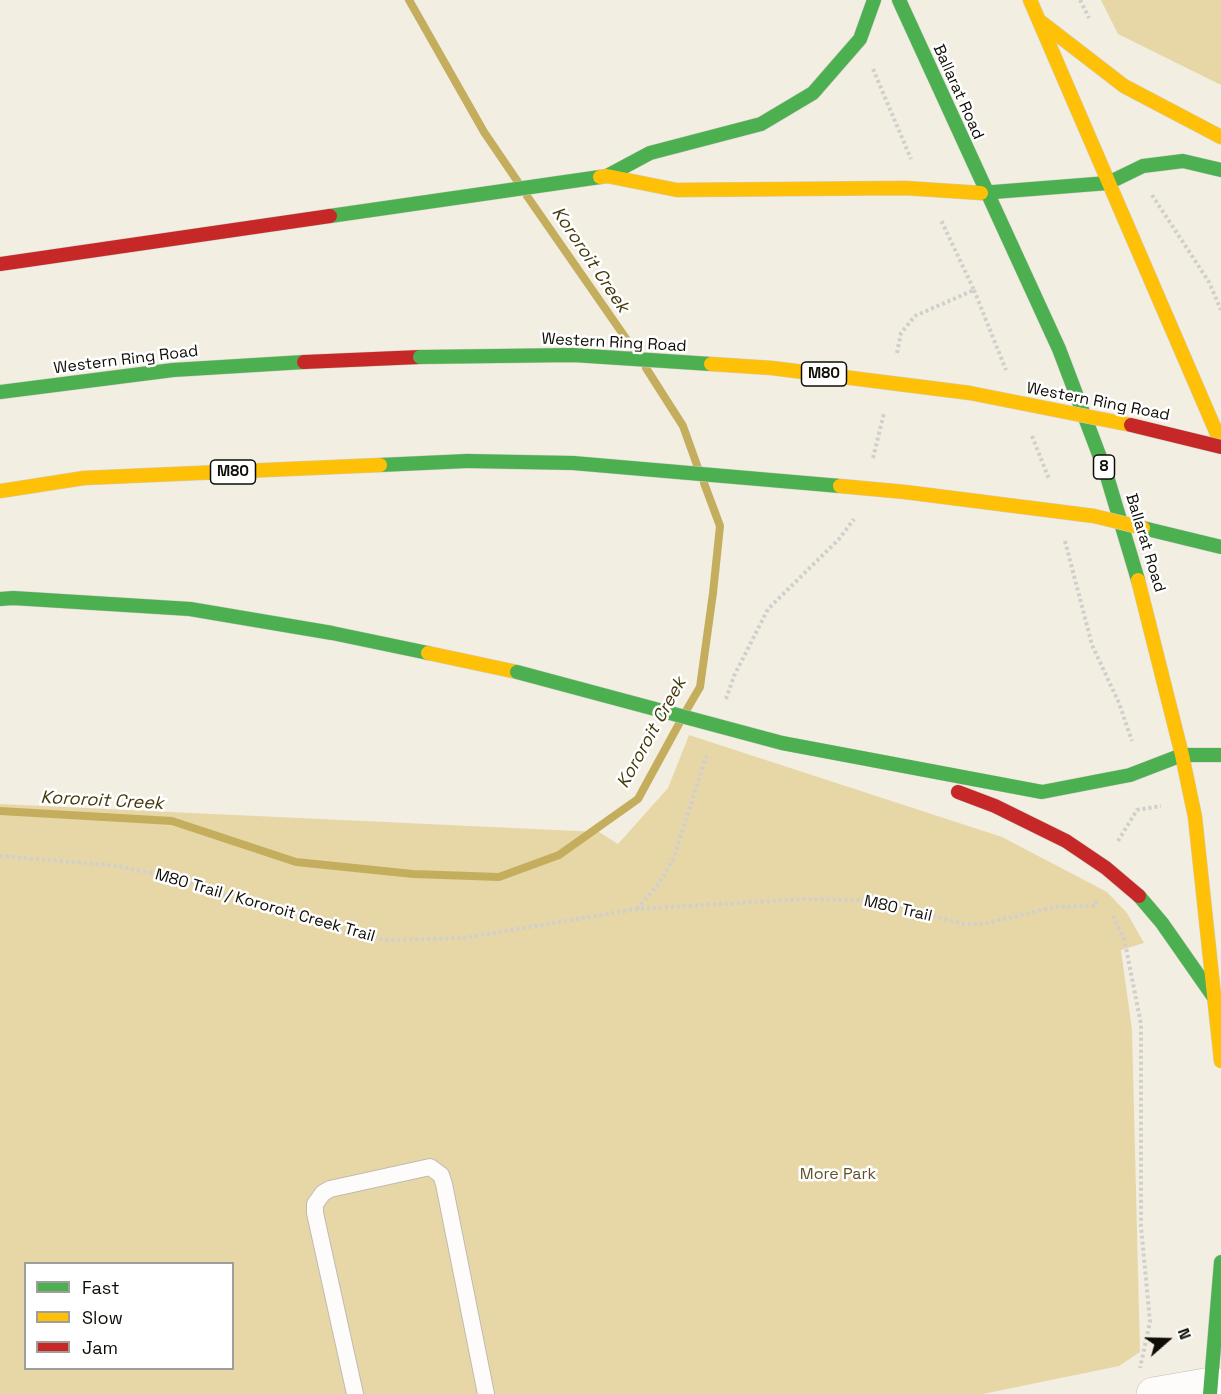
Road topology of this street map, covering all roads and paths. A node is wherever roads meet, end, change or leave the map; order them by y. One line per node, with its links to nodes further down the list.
1 (874, 0): 8 (highway)
2 (899, 0): 10 (highway, Ballarat Road / 8)
3 (1030, 0): 4 (highway)
4 (1041, 22): 5 (highway); 9 (highway)
5 (1221, 137)
6 (1143, 166): 7 (highway); 9 (highway); 13 (path)
7 (1221, 170)
8 (608, 176): 10 (highway); 11 (highway)
9 (1108, 183): 10 (highway); 17 (highway)
10 (986, 193): 23 (highway, Ballarat Road / 8)
11 (0, 264)
12 (974, 290): 14 (path)
13 (1221, 310)
14 (1008, 375)
15 (0, 392): 17 (highway, Western Ring Road / M80, bridge)
16 (1029, 428): 18 (path)
17 (1221, 445)
18 (1050, 482)
19 (0, 491): 21 (highway, M80, bridge)
20 (1064, 539): 26 (path)
21 (1221, 548)
22 (0, 599): 25 (highway, bridge)
23 (1182, 754): 24 (highway); 26 (highway); 35 (highway, Ballarat Road / 8)
24 (1221, 755)
25 (880, 762): 26 (highway); 35 (highway)
26 (1130, 775)
27 (1156, 807): 28 (path)
28 (1114, 849)
29 (0, 856): 33 (path, M80 Trail / Kororoit Creek Trail)
30 (1097, 897): 31 (path)
31 (1095, 906): 32 (path, M80 Trail); 33 (path, M80 Trail)
32 (1102, 908)
33 (636, 909)
34 (1109, 910): 38 (path)
35 (1215, 1000): 36 (highway, Ballarat Road / 8)
36 (1221, 1061)
37 (1221, 1262): 39 (highway)
38 (1146, 1384): 39 (street)
39 (1214, 1388)
40 (355, 1394): 41 (lane)
41 (486, 1394)

